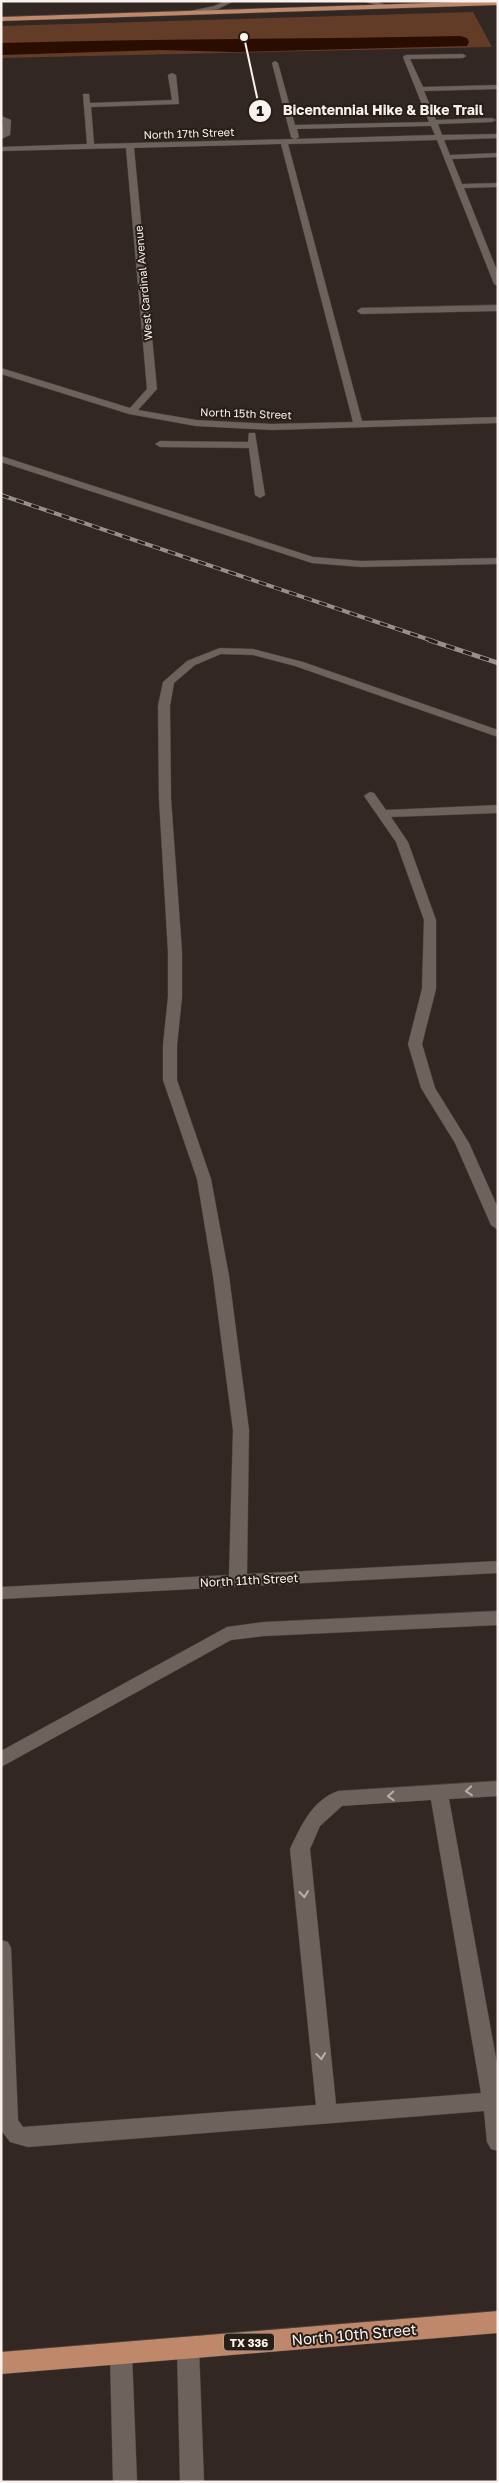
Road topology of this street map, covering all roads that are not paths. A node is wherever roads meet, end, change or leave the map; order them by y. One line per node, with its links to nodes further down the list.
1 (231, 1): 5 (street)
2 (366, 1): 4 (street)
3 (498, 3): 4 (main road)
4 (386, 6): 5 (main road)
5 (193, 11): 6 (main road)
6 (1, 19)
7 (463, 56): 11 (street)
8 (275, 63): 17 (street)
9 (172, 75): 13 (street)
10 (498, 87): 11 (street)
11 (420, 89): 16 (street)
12 (86, 96): 13 (street)
13 (87, 104): 24 (street)
14 (1, 118): 18 (street)
15 (492, 120): 16 (street)
16 (434, 123): 17 (street); 20 (street)
17 (292, 127): 22 (street)
18 (1, 136)
19 (498, 136): 20 (street, North 17th Street)
20 (440, 138): 22 (street, North 17th Street); 27 (street)
21 (284, 142): 22 (street, North 17th Street); 23 (street, North 17th Street); 36 (street)
22 (296, 142)
23 (130, 146): 24 (street, North 17th Street); 34 (street, West Cardinal Avenue)
24 (91, 147): 25 (street, North 17th Street)
25 (1, 149)
26 (498, 155): 27 (street)
27 (448, 157): 28 (street)
28 (459, 186): 29 (street); 30 (street)
29 (498, 186)
30 (498, 284)
31 (498, 308): 32 (street)
32 (361, 311)
33 (1, 371): 34 (street, North 15th Street)
34 (132, 412): 37 (street, North 15th Street)
35 (498, 420): 36 (street, North 15th Street)
36 (358, 424): 37 (street, North 15th Street)
37 (251, 426): 39 (street)
38 (160, 444): 39 (street)
39 (254, 445): 41 (street)
40 (1, 460): 42 (street)
41 (260, 495)
42 (498, 561)
43 (498, 734): 49 (street)
44 (370, 796): 46 (street)
45 (498, 809): 46 (street)
46 (383, 814): 47 (street)
47 (498, 1225)
48 (498, 1566): 49 (street, North 11th Street)
49 (238, 1580): 50 (street, North 11th Street)
50 (1, 1593)
51 (498, 1618): 52 (street)
52 (1, 1760)
53 (498, 1788): 54 (street, one-way to 54)
54 (439, 1793): 57 (street); 58 (street, one-way to 58)
55 (1, 1948): 56 (street)
56 (5, 2092): 58 (street)
57 (495, 2101): 58 (street); 59 (street)
58 (327, 2114)
59 (498, 2142)
60 (498, 2322): 61 (main road, North 10th Street / TX 336)
61 (188, 2348): 62 (main road, North 10th Street / TX 336); 65 (street)
62 (121, 2354): 63 (main road, North 10th Street / TX 336); 64 (street)
63 (1, 2364)
64 (125, 2482)
65 (192, 2482)

